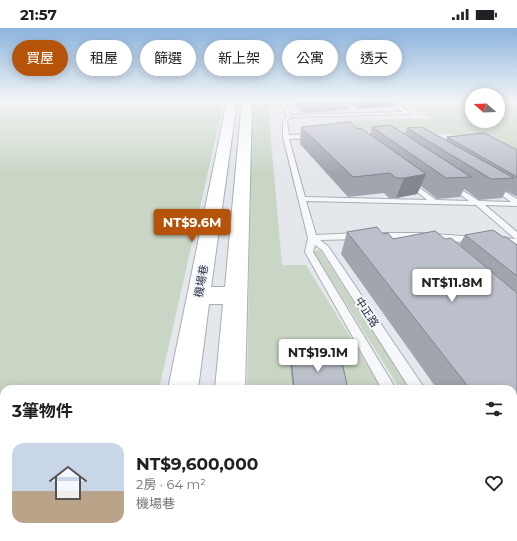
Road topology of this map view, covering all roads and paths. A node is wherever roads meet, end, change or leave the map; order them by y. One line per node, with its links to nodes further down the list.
1 (228, 125): 18 (street, 機場巷)
2 (246, 125): 19 (street)
3 (285, 125): 4 (lane, 中正路)
4 (286, 136): 5 (lane); 9 (lane, 中正路)
5 (322, 136)
6 (404, 179): 10 (lane)
7 (484, 182): 11 (lane)
8 (448, 183): 12 (lane)
9 (303, 199): 10 (lane); 15 (lane, 中正路)
10 (434, 202): 12 (lane)
11 (517, 203): 12 (lane)
12 (479, 204): 14 (lane)
13 (422, 236): 15 (lane); 16 (lane); 17 (lane)
14 (517, 236)
15 (312, 238): 22 (lane, 中正路); 23 (lane, 中正路)
16 (517, 242)
17 (433, 246)
18 (199, 296): 19 (street); 20 (street, 機場巷)
19 (236, 296): 21 (street)
20 (184, 385)
21 (230, 385)
22 (387, 385)
23 (415, 385)

